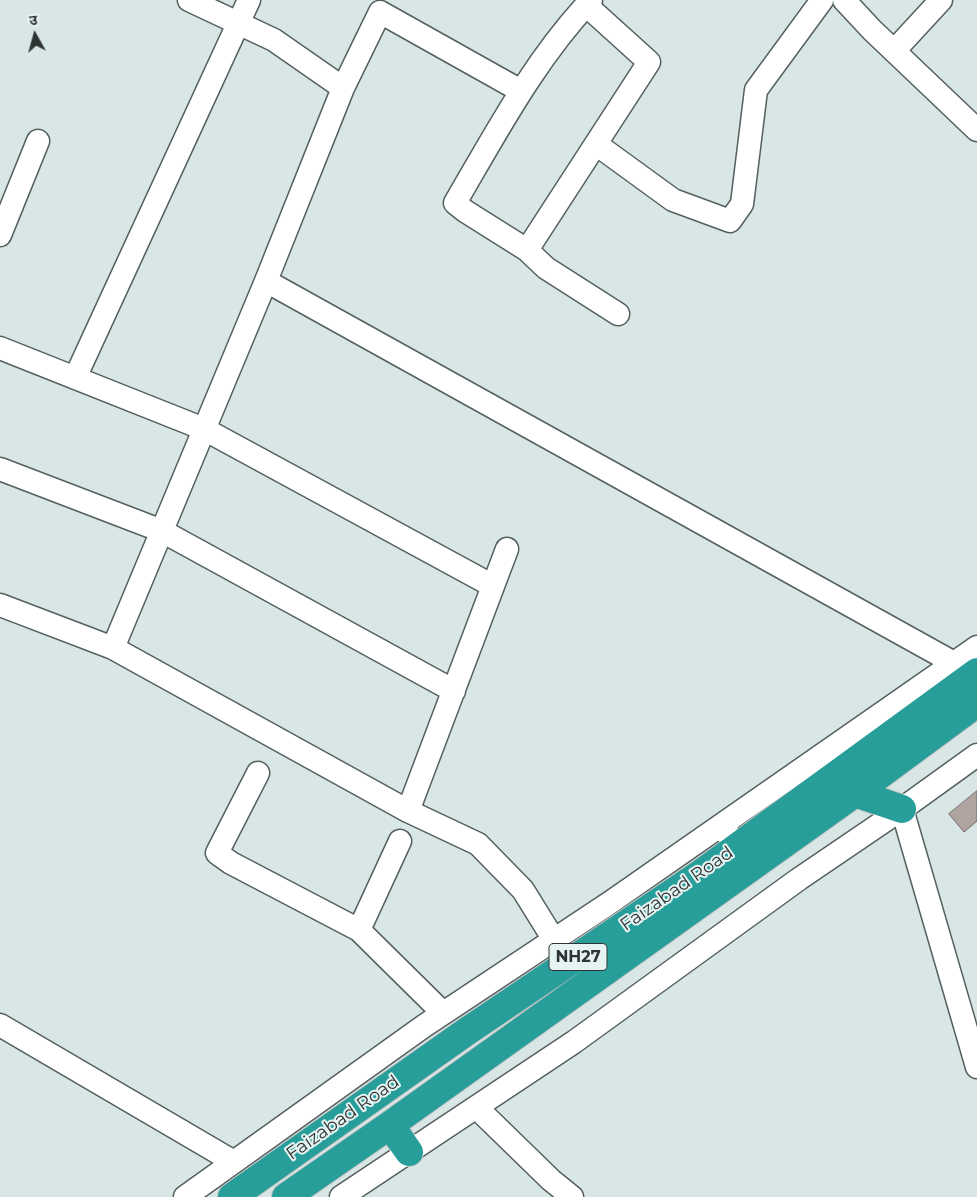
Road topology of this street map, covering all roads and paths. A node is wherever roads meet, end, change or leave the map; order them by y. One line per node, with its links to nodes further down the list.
1 (189, 0): 7 (street)
2 (249, 0): 7 (street)
3 (822, 0): 13 (street)
4 (844, 0): 8 (street)
5 (941, 0): 8 (street)
6 (589, 3): 10 (street); 13 (street)
7 (238, 22): 9 (street); 19 (street)
8 (894, 51): 11 (street)
9 (343, 88): 10 (street); 16 (street)
10 (521, 92): 15 (street)
11 (977, 130)
12 (38, 141): 14 (street)
13 (596, 144): 15 (street)
14 (0, 235)
15 (527, 250): 17 (street)
16 (266, 281): 20 (street); 29 (street)
17 (618, 314)
18 (0, 348): 19 (street)
19 (75, 378): 20 (street)
20 (204, 429): 22 (street); 24 (street)
21 (0, 469): 22 (street)
22 (162, 530): 27 (street); 30 (street)
23 (507, 550): 24 (street)
24 (493, 586): 30 (street)
25 (0, 605): 27 (street)
26 (977, 647): 29 (street)
27 (113, 648): 36 (street)
28 (931, 679): 29 (street); 31 (highway); 37 (street)
29 (967, 686): 31 (highway, NH27); 34 (highway, NH27)
30 (454, 691): 36 (street)
31 (921, 712): 39 (highway, Faizabad Road / NH27)
32 (977, 755): 35 (street)
33 (258, 773): 40 (street)
34 (855, 792): 35 (highway); 46 (highway, Faizabad Road / NH27)
35 (902, 809): 44 (street); 45 (street)
36 (408, 812): 41 (street)
37 (730, 819): 39 (street); 41 (street)
38 (400, 841): 40 (street)
39 (700, 874): 50 (highway, Faizabad Road / NH27)
40 (359, 930): 42 (street)
41 (554, 940): 42 (street)
42 (443, 1013): 48 (street)
43 (0, 1024): 48 (street)
44 (977, 1067)
45 (476, 1107): 47 (street); 53 (street)
46 (390, 1124): 47 (highway); 51 (highway, Faizabad Road / NH27)
47 (408, 1152): 52 (street)
48 (234, 1162): 49 (street)
49 (185, 1197)
50 (232, 1197)
51 (286, 1197)
52 (341, 1197)
53 (572, 1197)

